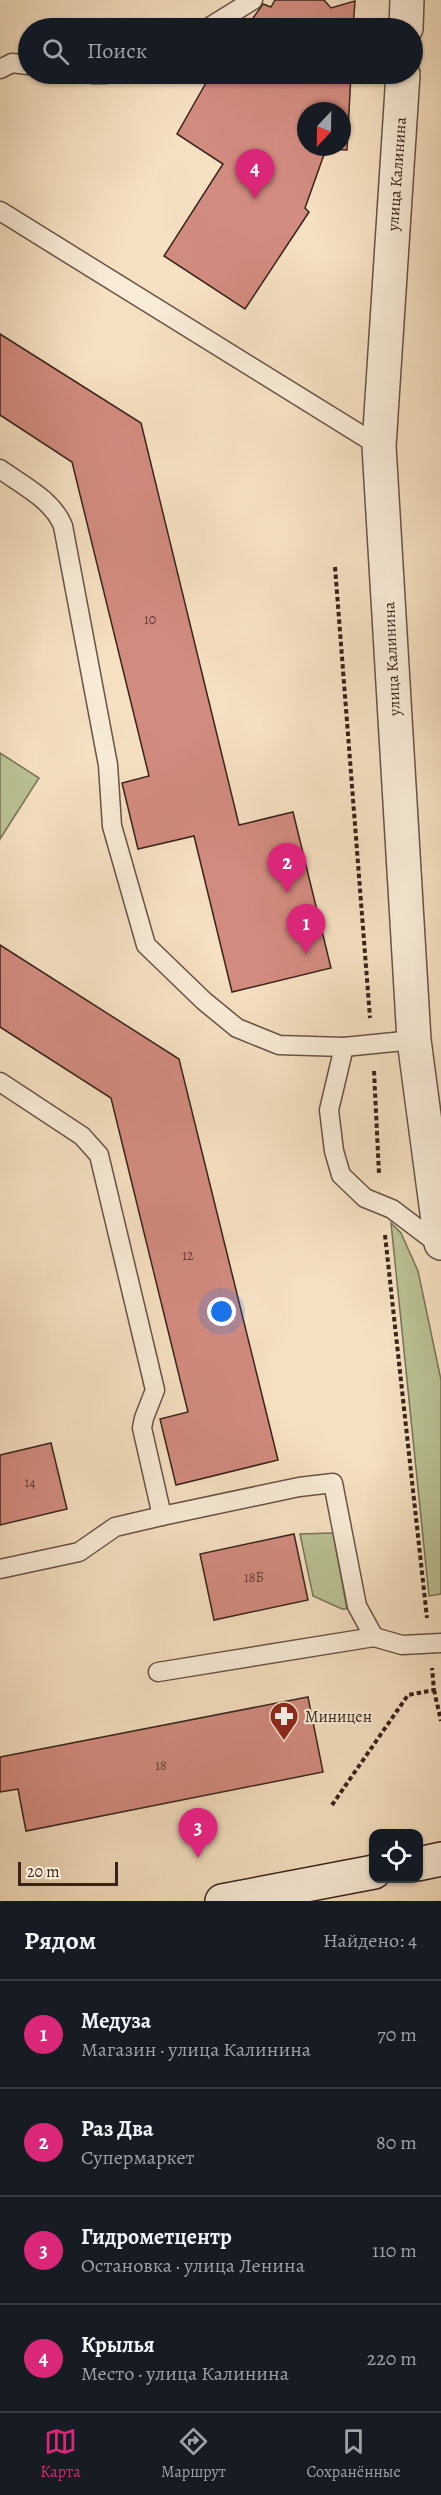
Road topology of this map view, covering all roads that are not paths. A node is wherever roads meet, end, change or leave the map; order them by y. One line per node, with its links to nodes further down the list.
1 (253, 0): 3 (lane)
2 (407, 0): 4 (street)
3 (224, 18)
4 (406, 18)
5 (18, 64): 6 (lane)
6 (0, 69)
7 (402, 84): 9 (street, улица Калинина)
8 (0, 211): 9 (lane)
9 (379, 446): 11 (street, улица Калинина)
10 (0, 469): 12 (lane)
11 (414, 1040): 12 (lane); 14 (street, улица Калинина)
12 (344, 1047): 14 (lane)
13 (0, 1082): 15 (lane)
14 (441, 1244)
15 (162, 1516): 16 (lane); 17 (lane)
16 (0, 1569)
17 (374, 1637): 18 (lane); 19 (lane)
18 (441, 1643)
19 (158, 1672)
20 (441, 1859): 21 (street)
21 (423, 1863)
22 (369, 1873): 23 (street)
23 (222, 1901)

